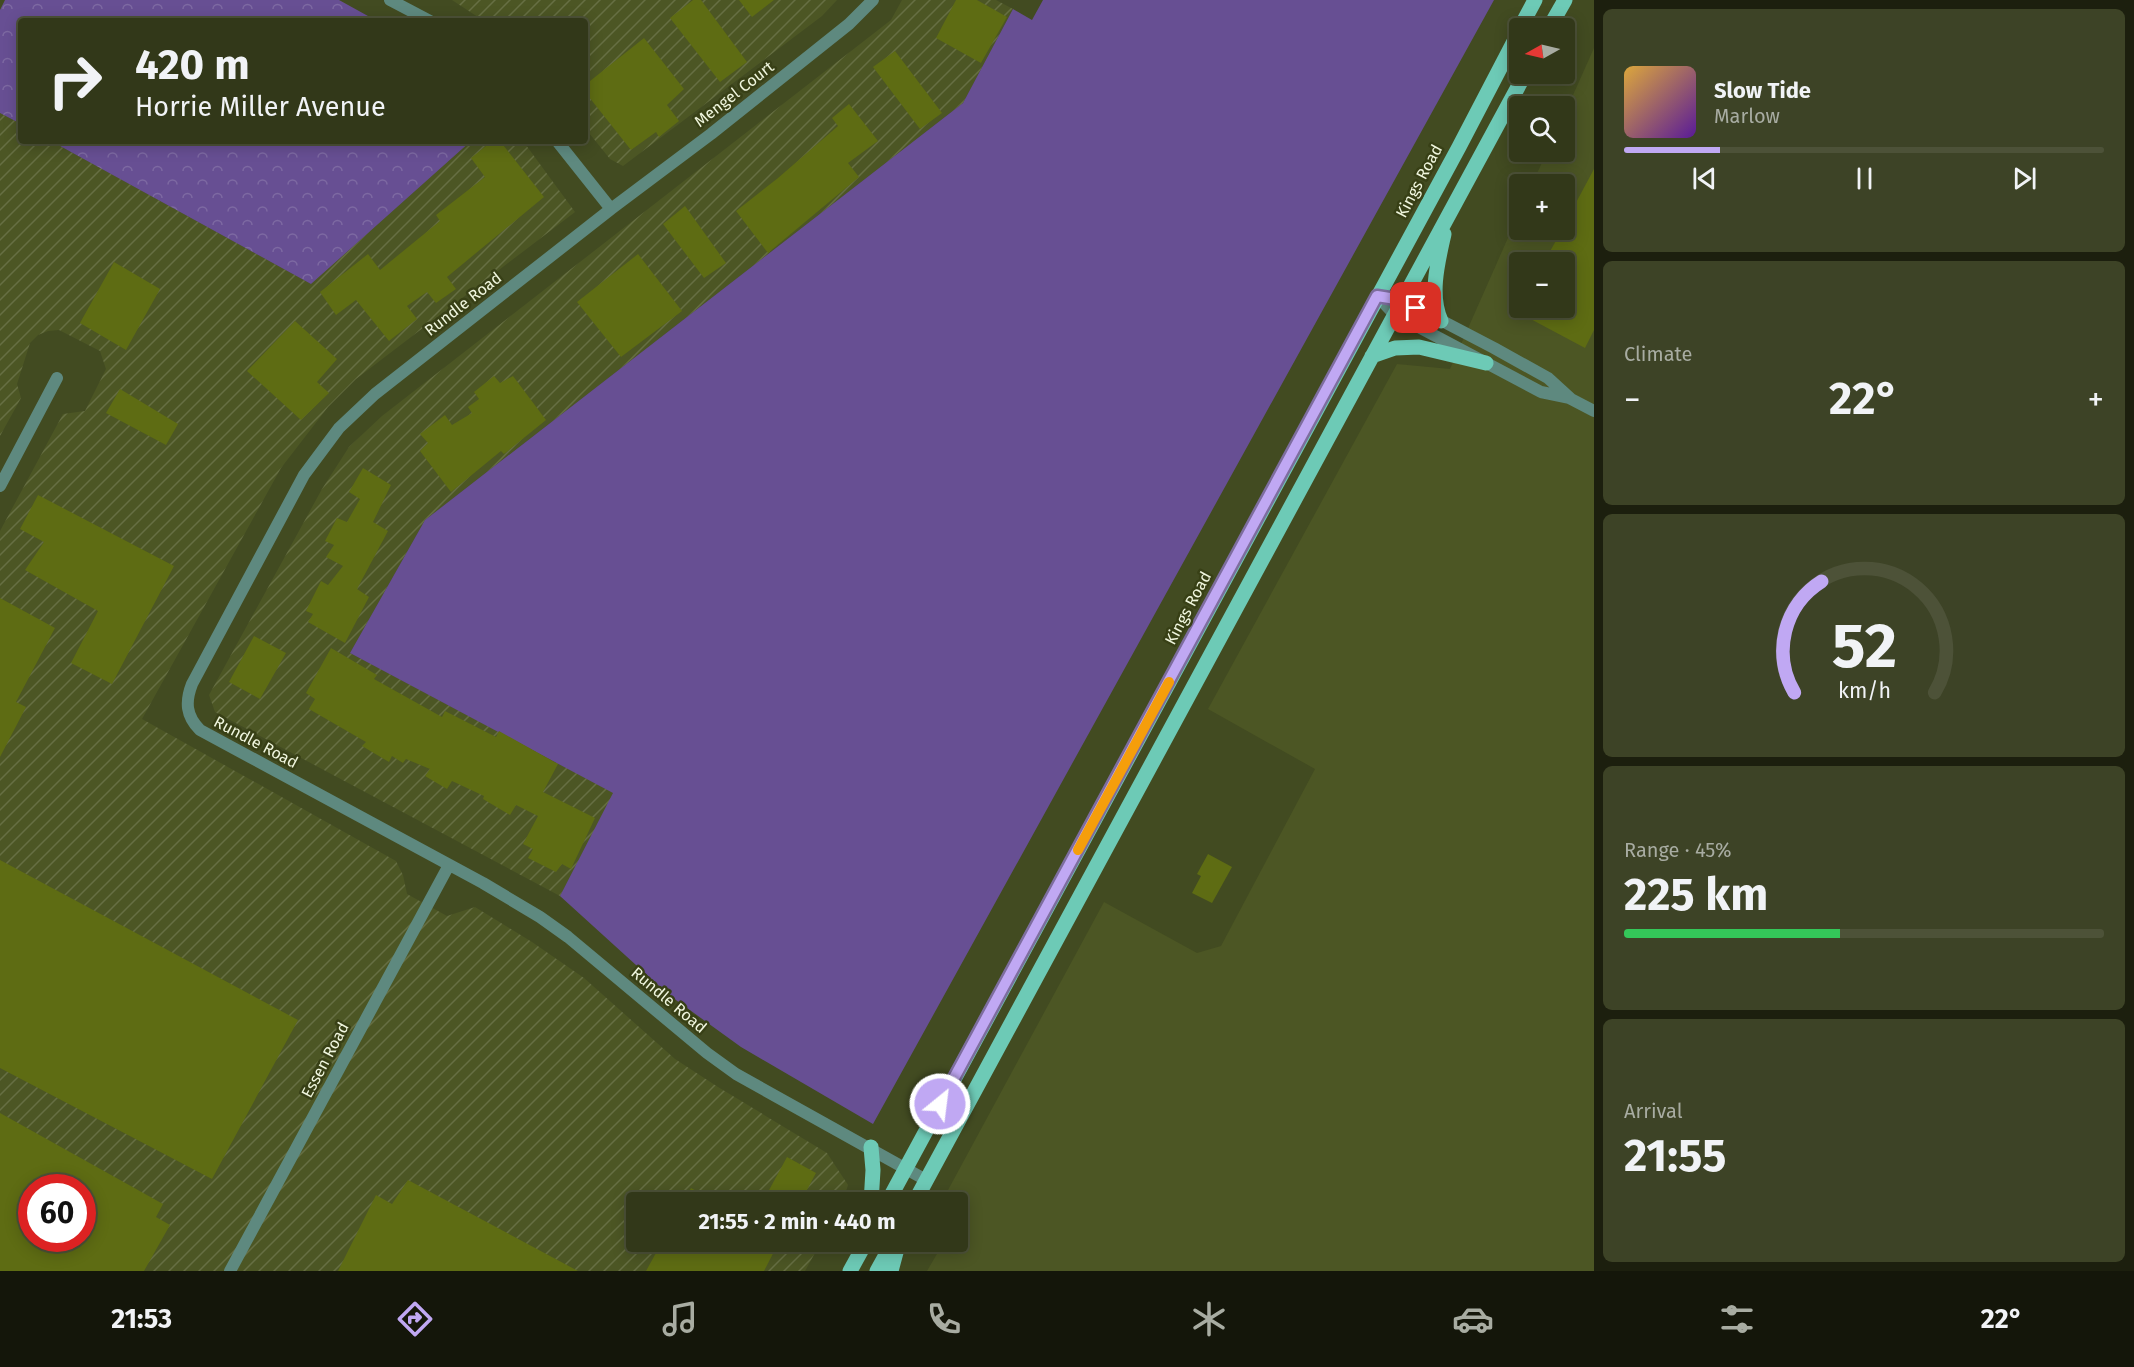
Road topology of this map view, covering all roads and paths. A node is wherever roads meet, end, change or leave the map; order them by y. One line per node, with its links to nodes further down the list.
1 (390, 0): 5 (street)
2 (873, 0): 11 (street, Mengel Court)
3 (1535, 0): 6 (main road, Kings Road)
4 (1565, 0): 7 (main road)
5 (424, 18)
6 (1526, 18)
7 (1555, 18)
8 (1509, 50): 13 (main road, Kings Road)
9 (1520, 84): 12 (main road)
10 (559, 144): 11 (street)
11 (611, 209): 23 (street, Rundle Road)
12 (1449, 214): 14 (main road); 16 (main road)
13 (1377, 296): 14 (street); 15 (street); 25 (main road, Kings Road)
14 (1402, 300): 15 (main road); 16 (street)
15 (1394, 314): 17 (main road); 18 (street)
16 (1441, 321): 20 (street)
17 (1372, 356): 18 (main road); 26 (main road)
18 (1486, 363): 20 (street)
19 (57, 378): 22 (street)
20 (1571, 399): 21 (street)
21 (1594, 411)
22 (0, 486)
23 (449, 865): 24 (street, Rundle Road); 34 (street, Essen Road)
24 (871, 1147): 25 (street, Rundle Road); 27 (main road)
25 (906, 1167): 26 (street, Rundle Road); 28 (main road, Kings Road)
26 (926, 1180): 29 (main road)
27 (872, 1192)
28 (893, 1192)
29 (920, 1192)
30 (855, 1252): 35 (main road)
31 (860, 1252): 35 (main road)
32 (887, 1252): 36 (main road)
33 (896, 1252): 37 (main road)
34 (230, 1271)
35 (849, 1271)
36 (877, 1271)
37 (891, 1271)

